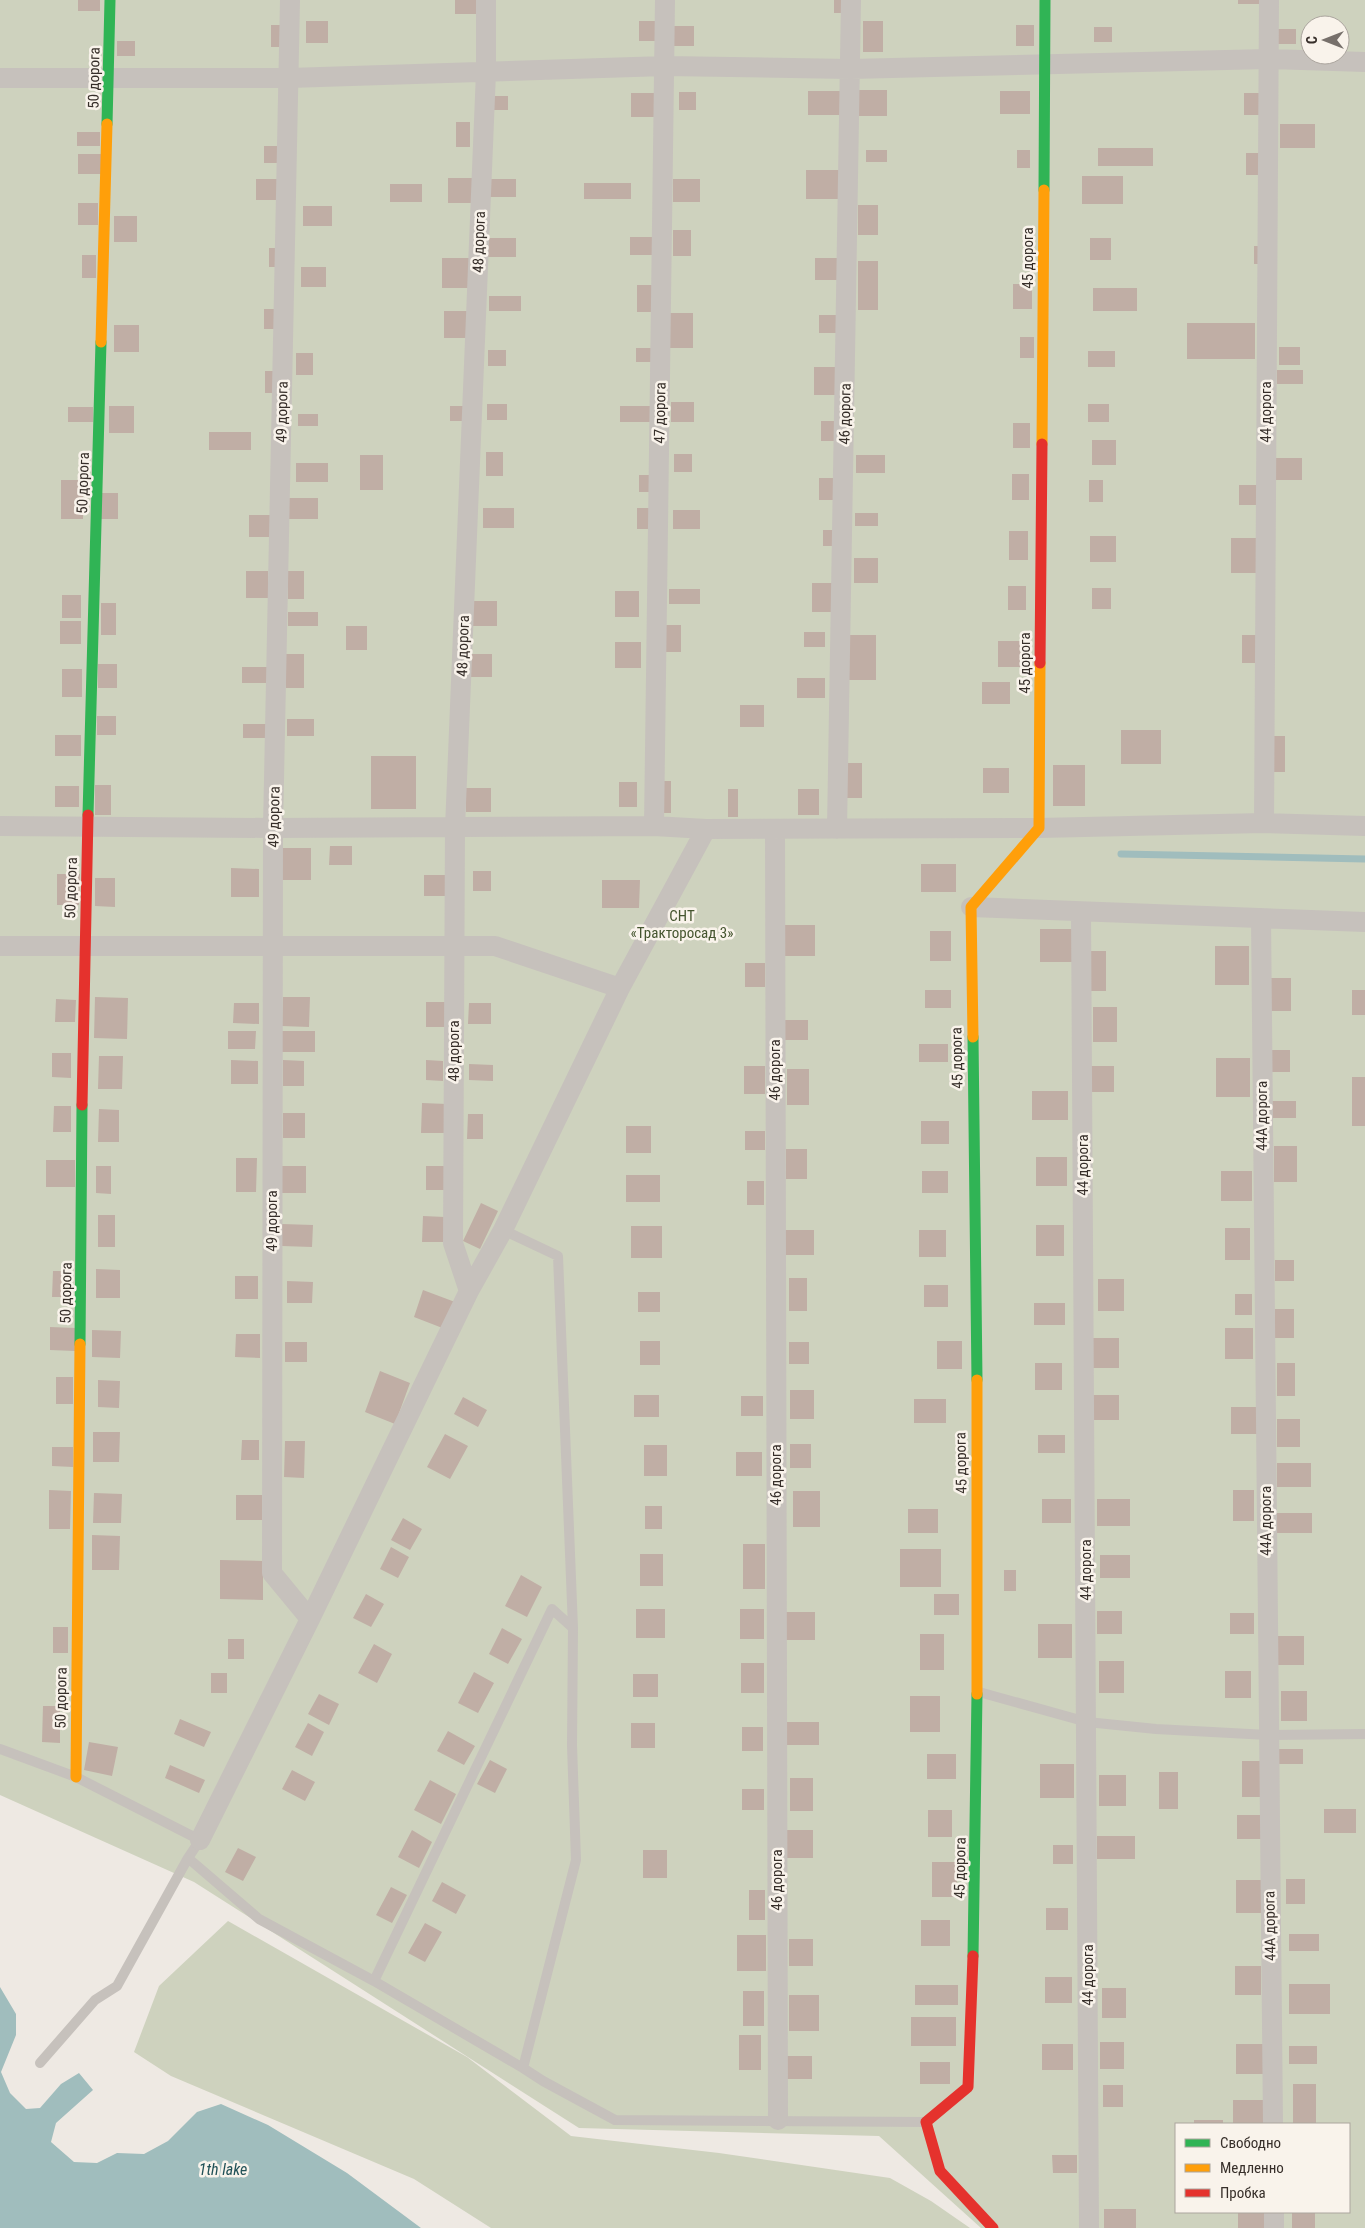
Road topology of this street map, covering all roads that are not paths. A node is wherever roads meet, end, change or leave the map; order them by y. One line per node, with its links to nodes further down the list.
1 (110, 0): 15 (street, 50 дорога)
2 (290, 0): 16 (street, 49 дорога)
3 (486, 0): 13 (street, 48 дорога)
4 (666, 0): 11 (street, 47 дорога)
5 (851, 0): 12 (street, 46 дорога)
6 (1045, 0): 10 (street, 45 дорога)
7 (1269, 0): 8 (street, 44 дорога)
8 (1268, 60): 9 (street); 10 (street); 17 (street, 44 дорога)
9 (1365, 62)
10 (1044, 63): 12 (street); 24 (street, 45 дорога)
11 (665, 66): 12 (street); 13 (street); 19 (street, 47 дорога)
12 (850, 69): 27 (street, 46 дорога)
13 (486, 72): 16 (street); 23 (street, 48 дорога)
14 (0, 78): 15 (street)
15 (109, 78): 16 (street); 21 (street, 50 дорога)
16 (289, 78): 22 (street, 49 дорога)
17 (1264, 823): 20 (street); 24 (street)
18 (0, 826): 21 (street)
19 (654, 826): 23 (street); 25 (street)
20 (1365, 826)
21 (88, 827): 22 (street); 33 (street, 50 дорога)
22 (273, 828): 23 (street); 34 (street, 49 дорога)
23 (455, 828): 35 (street, 48 дорога)
24 (1039, 828): 27 (street); 28 (street)
25 (706, 829): 26 (street); 36 (street)
26 (774, 829): 27 (street); 52 (street, 46 дорога)
27 (838, 829)
28 (971, 907): 29 (street); 41 (street, 45 дорога)
29 (1081, 912): 30 (street); 42 (street, 44 дорога)
30 (1261, 918): 31 (street); 44 (street, 44А дорога)
31 (1365, 922)
32 (0, 946): 33 (street)
33 (84, 946): 34 (street); 46 (street, 50 дорога)
34 (273, 947): 35 (street); 39 (street, 49 дорога)
35 (455, 947): 36 (street); 38 (street, 48 дорога)
36 (620, 988): 37 (street)
37 (503, 1230): 38 (street); 40 (lane)
38 (469, 1290): 39 (street)
39 (310, 1619): 47 (street)
40 (573, 1628): 49 (lane); 51 (lane)
41 (979, 1692): 42 (lane); 53 (street, 45 дорога)
42 (1087, 1722): 44 (lane); 57 (street, 44 дорога)
43 (1365, 1734): 44 (lane)
44 (1268, 1735): 54 (street, 44А дорога)
45 (0, 1749): 46 (lane)
46 (76, 1777): 47 (lane)
47 (200, 1840): 48 (lane)
48 (188, 1858): 49 (lane); 50 (lane)
49 (374, 1980): 51 (lane)
50 (40, 2063)
51 (523, 2068): 52 (lane)
52 (778, 2120): 53 (lane)
53 (926, 2122): 56 (street)
54 (1273, 2123)
55 (1274, 2213): 58 (street)
56 (993, 2228)
57 (1089, 2228)
58 (1274, 2228)

